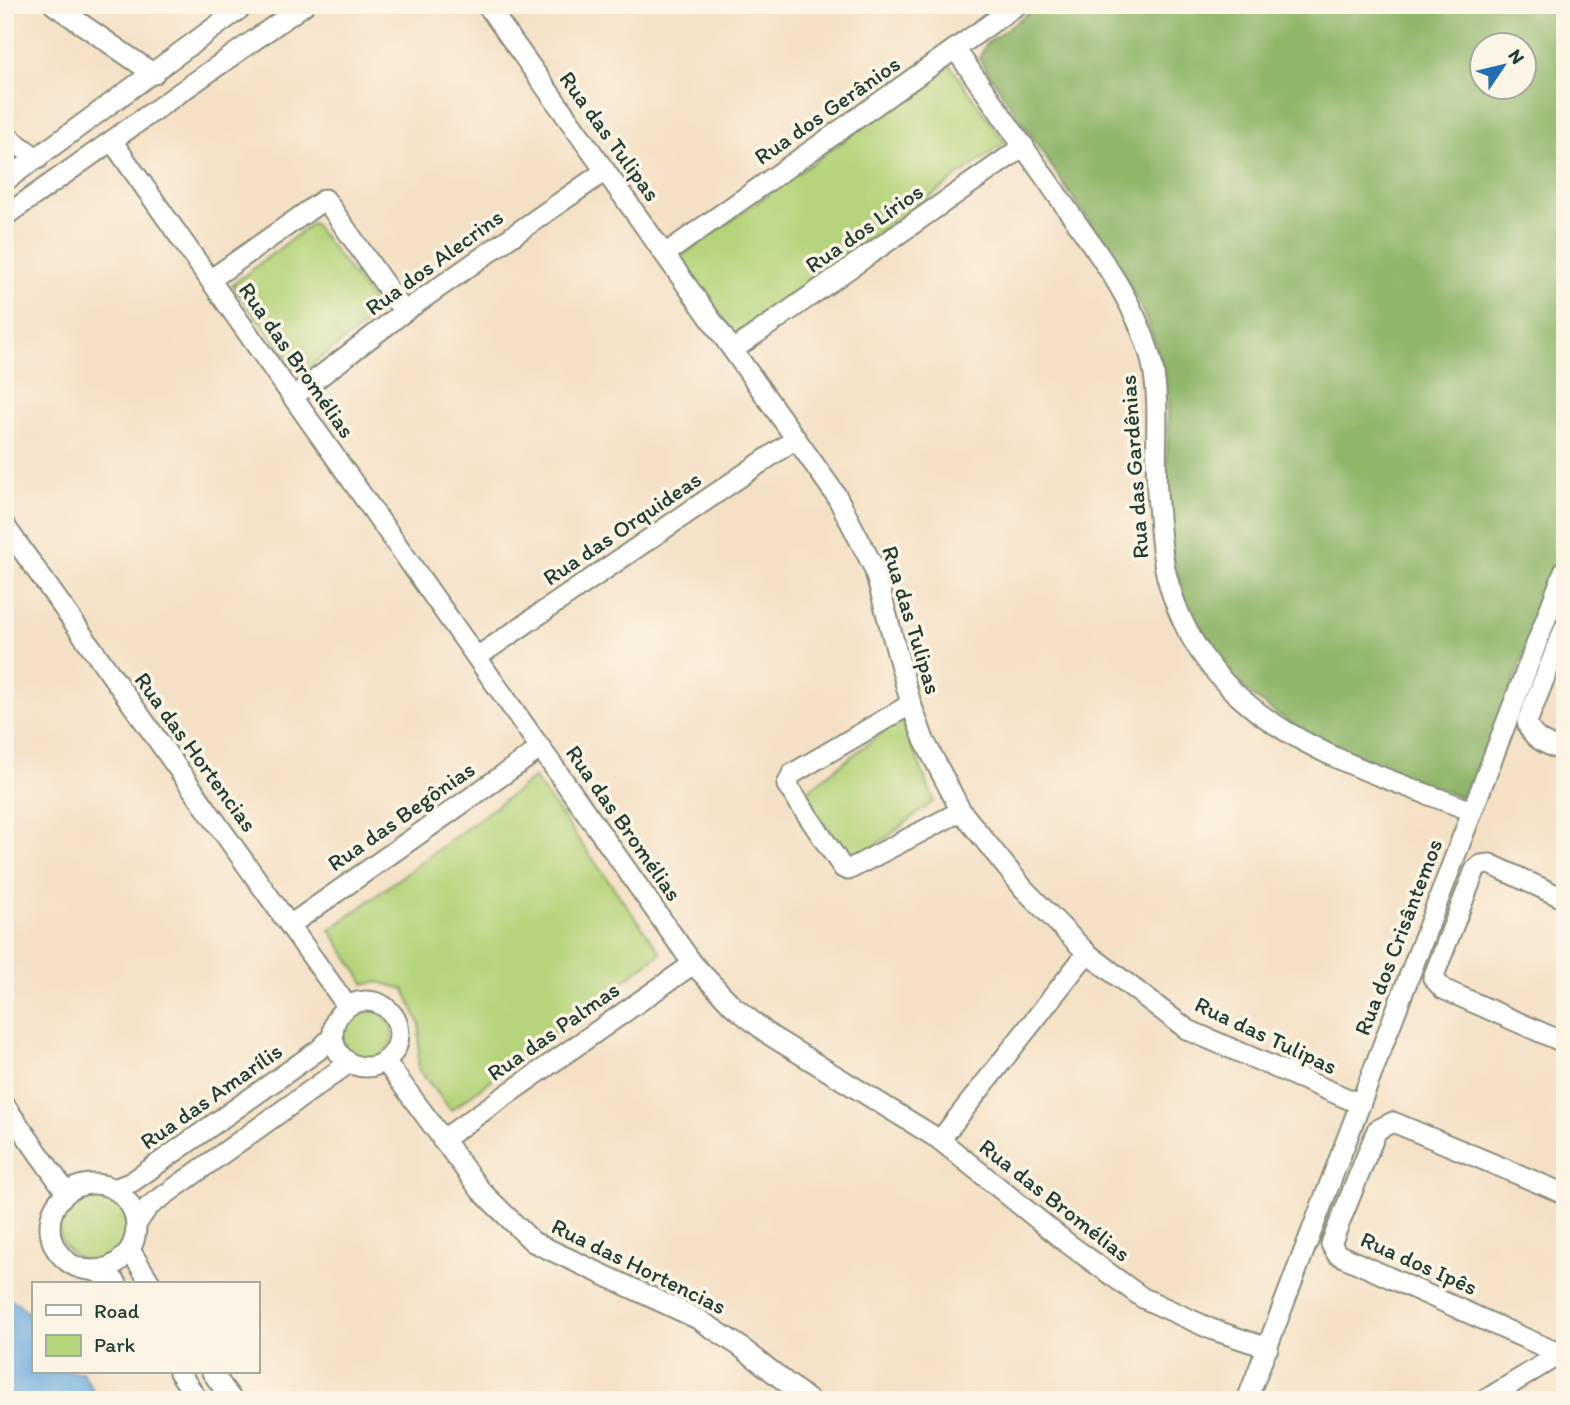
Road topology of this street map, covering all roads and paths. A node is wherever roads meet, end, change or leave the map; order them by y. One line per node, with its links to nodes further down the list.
1 (54, 5): 7 (street)
2 (245, 5): 7 (street)
3 (304, 5): 9 (street)
4 (486, 5): 12 (street, Rua das Tulipas)
5 (1017, 5): 6 (street, Rua dos Gerânios)
6 (956, 50): 10 (street, Rua das Gardênias); 15 (street, Rua dos Gerânios)
7 (155, 74): 11 (street)
8 (5, 135): 11 (street)
9 (112, 141): 14 (street); 16 (street, Rua das Bromélias)
10 (1024, 146): 18 (street, Rua dos Lírios); 29 (street, Rua das Gardênias)
11 (38, 159): 13 (street)
12 (605, 171): 15 (street, Rua das Tulipas); 17 (street, Rua dos Alecrins)
13 (5, 181)
14 (5, 216)
15 (665, 254): 18 (street, Rua das Tulipas)
16 (210, 280): 17 (street); 19 (street, Rua das Bromélias)
17 (404, 312): 19 (street, Rua dos Alecrins)
18 (733, 350): 20 (street, Rua das Tulipas)
19 (293, 397): 24 (street, Rua das Bromélias)
20 (794, 440): 24 (street, Rua das Orquideas); 25 (street, Rua das Tulipas)
21 (5, 526): 31 (street, Rua das Hortencias)
22 (1565, 569): 29 (street, Rua dos Crisântemos)
23 (1565, 627): 27 (street)
24 (477, 657): 26 (street, Rua das Bromélias)
25 (911, 704): 28 (street, Rua das Tulipas); 28 (street)
26 (541, 748): 31 (street, Rua das Begônias); 33 (street, Rua das Bromélias)
27 (1565, 752)
28 (961, 811): 32 (street, Rua das Tulipas)
29 (1472, 811): 39 (street, Rua dos Crisântemos)
30 (1565, 899): 36 (street)
31 (290, 925): 34 (street, Rua das Hortencias)
32 (1087, 953): 39 (street, Rua das Tulipas); 42 (street)
33 (693, 964): 41 (street, Rua das Palmas); 42 (street, Rua das Bromélias)
34 (347, 1006): 35 (street); 37 (street)
35 (332, 1037): 38 (street); 43 (street, Rua das Amarílis)
36 (1565, 1043)
37 (385, 1061): 38 (street); 41 (street, Rua das Hortencias)
38 (349, 1063): 46 (street)
39 (1360, 1104): 51 (street, Rua dos Crisântemos)
40 (5, 1106): 44 (street)
41 (442, 1140): 57 (street, Rua das Hortencias)
42 (940, 1140): 51 (street, Rua das Bromélias)
43 (114, 1189): 44 (street); 46 (street)
44 (66, 1192): 48 (street)
45 (1565, 1194): 52 (street, Rua dos Ipês)
46 (137, 1223): 47 (street)
47 (131, 1250): 48 (street); 50 (street)
48 (95, 1271): 49 (street)
49 (115, 1282)
50 (150, 1282)
51 (1268, 1348): 58 (street, Rua dos Crisântemos)
52 (1562, 1349): 59 (street)
53 (180, 1374): 55 (street)
54 (213, 1374): 56 (street)
55 (198, 1400)
56 (232, 1400)
57 (809, 1400)
58 (1247, 1400)
59 (1485, 1400)

